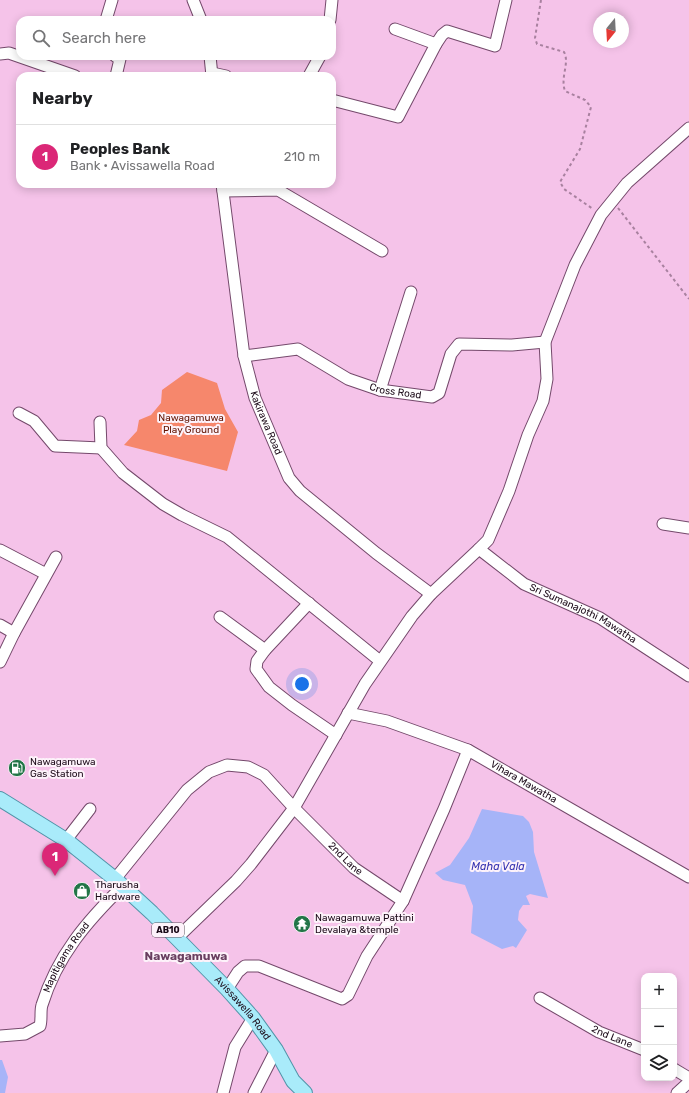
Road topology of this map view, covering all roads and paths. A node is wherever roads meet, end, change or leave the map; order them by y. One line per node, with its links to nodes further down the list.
1 (112, 0): 6 (street)
2 (193, 0): 7 (street)
3 (332, 0): 8 (street)
4 (506, 0): 10 (street)
5 (541, 0): 25 (path)
6 (107, 16)
7 (199, 16)
8 (330, 16)
9 (395, 29): 10 (street)
10 (436, 44): 21 (street)
11 (0, 54): 12 (street)
12 (16, 55)
13 (29, 60): 17 (street)
14 (120, 60): 18 (street)
15 (210, 60): 19 (street)
16 (318, 60): 20 (street)
17 (64, 72)
18 (117, 72)
19 (212, 72)
20 (312, 72)
21 (336, 101)
22 (689, 128): 24 (street)
23 (223, 188): 26 (street); 30 (street, Kakirawa Road)
24 (612, 201): 25 (street); 28 (path)
25 (601, 215): 29 (street)
26 (382, 251)
27 (411, 292): 31 (street)
28 (689, 299)
29 (545, 342): 31 (street, Cross Road); 37 (street)
30 (244, 356): 31 (street, Cross Road); 41 (street, Kakirawa Road)
31 (380, 390)
32 (19, 413): 34 (street)
33 (100, 422): 34 (street)
34 (101, 448): 42 (street)
35 (663, 524): 36 (street)
36 (689, 528)
37 (480, 549): 41 (street); 49 (street, Sri Sumanajothi Mawatha)
38 (0, 550): 40 (street)
39 (56, 557): 40 (street)
40 (46, 574): 45 (street)
41 (431, 594): 47 (street)
42 (309, 603): 46 (street); 47 (street)
43 (220, 617): 46 (street)
44 (0, 625): 45 (street)
45 (14, 633): 48 (street)
46 (265, 650): 51 (street)
47 (380, 661): 50 (street)
48 (0, 662)
49 (689, 676)
50 (348, 713): 51 (street); 52 (street, Vihara Mawatha)
51 (336, 735): 54 (street)
52 (468, 750): 57 (street, Vihara Mawatha); 59 (street)
53 (0, 799): 56 (main road, Avissawella Road / AB10)
54 (294, 808): 58 (street, 2nd Lane); 59 (street, 2nd Lane); 60 (street)
55 (90, 809): 56 (street)
56 (66, 840): 58 (main road, Avissawella Road / AB10)
57 (689, 877)
58 (119, 883): 60 (main road, Avissawella Road / AB10); 64 (street, Mapitigama Road)
59 (403, 901): 61 (street)
60 (177, 938): 61 (main road, Avissawella Road / AB10)
61 (227, 989): 63 (main road, Avissawella Road / AB10)
62 (540, 998): 65 (street, 2nd Lane)
63 (253, 1018): 66 (main road, Avissawella Road / AB10); 70 (street)
64 (0, 1036)
65 (641, 1049)
66 (276, 1050): 71 (street); 72 (main road, Avissawella Road / AB10)
67 (677, 1071): 68 (street)
68 (689, 1078)
69 (689, 1082): 73 (street)
70 (223, 1093)
71 (254, 1093)
72 (305, 1093)
73 (677, 1093)

